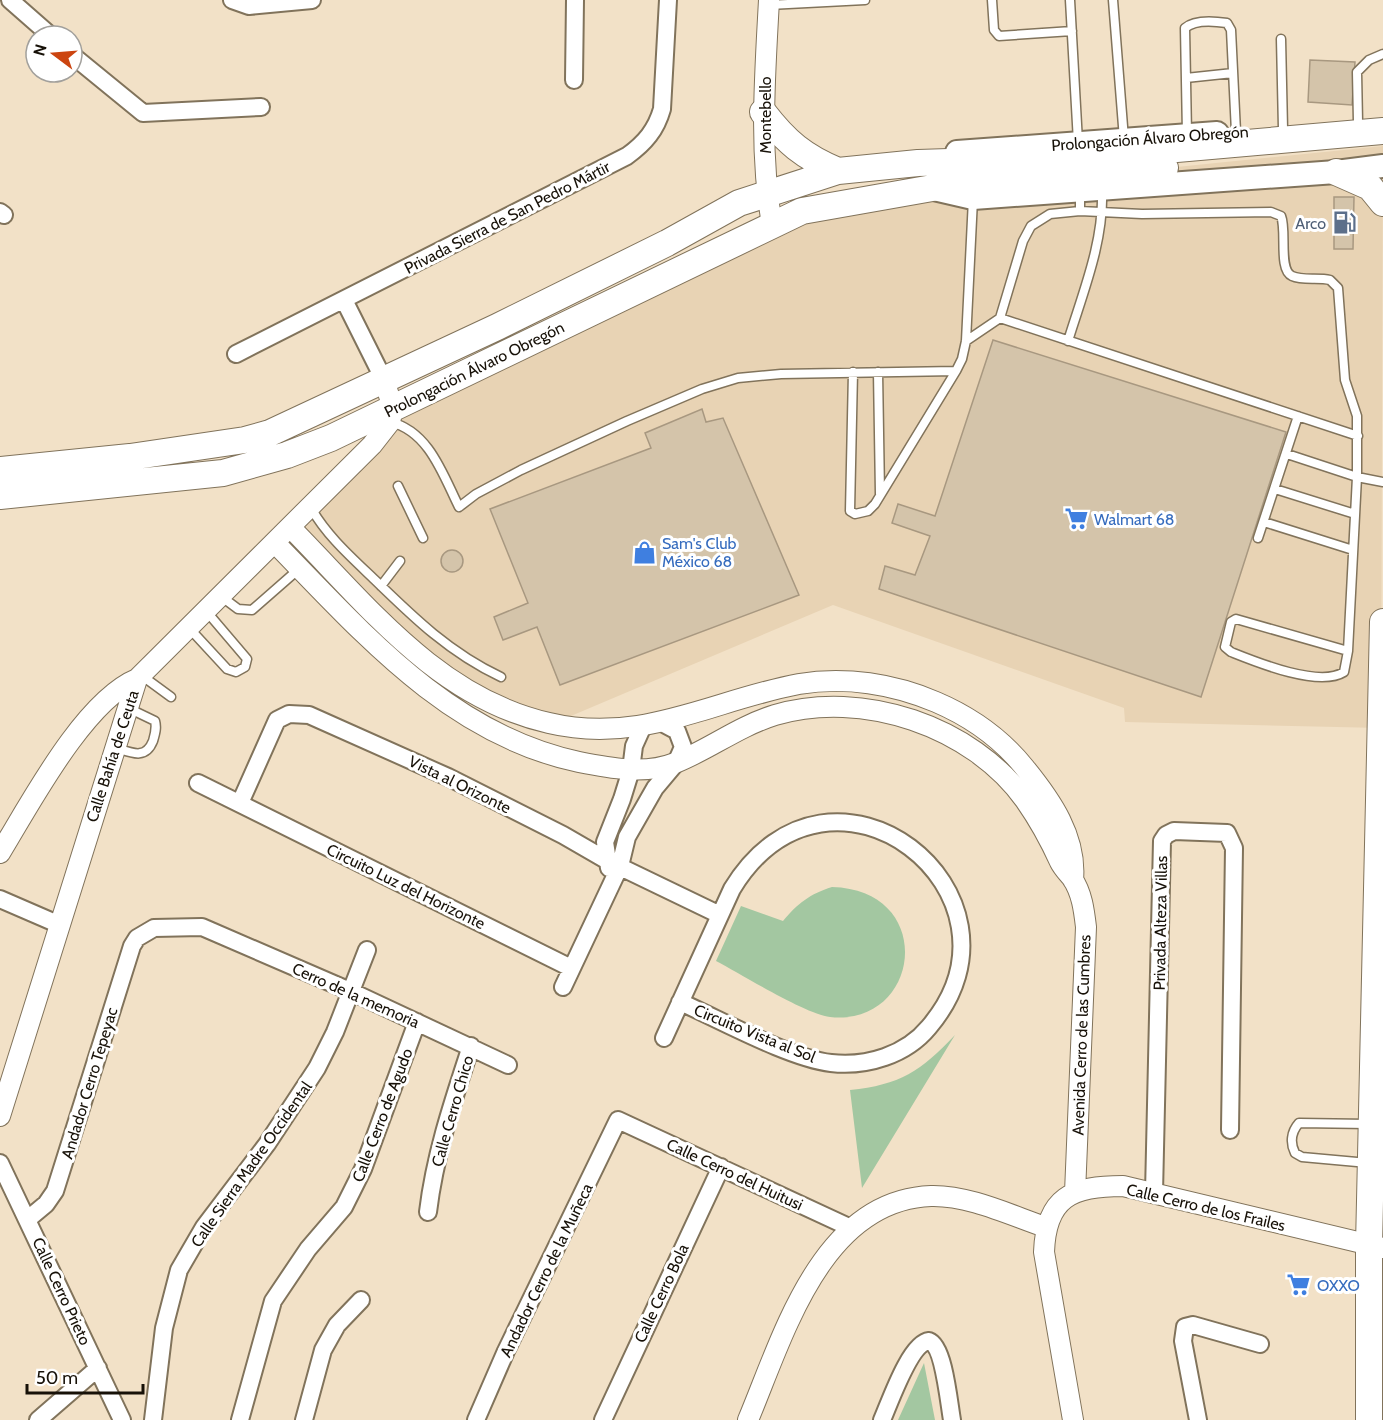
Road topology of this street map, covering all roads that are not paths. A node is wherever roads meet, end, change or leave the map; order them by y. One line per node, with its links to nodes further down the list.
1 (10, 0): 12 (street)
2 (232, 0): 3 (street)
3 (312, 0)
4 (575, 0): 19 (street)
5 (668, 0): 42 (street, Privada Sierra de San Pedro Mártir)
6 (865, 0): 10 (lane)
7 (992, 0): 13 (lane)
8 (1070, 0): 13 (lane)
9 (1113, 0): 30 (lane)
10 (816, 2): 11 (lane)
11 (769, 3): 21 (street, Montebello)
12 (37, 24)
13 (1072, 31): 28 (lane)
14 (1281, 39): 24 (lane)
15 (1383, 54): 23 (lane)
16 (84, 65): 20 (street)
17 (1233, 73): 18 (lane); 18 (lane); 26 (lane)
18 (1186, 78): 27 (lane)
19 (573, 80)
20 (261, 107)
21 (763, 112): 33 (main road); 37 (street, Montebello)
22 (1383, 118): 23 (main road, Prolongación Álvaro Obregón)
23 (1358, 122): 24 (main road, Prolongación Álvaro Obregón)
24 (1283, 129): 26 (main road, Prolongación Álvaro Obregón)
25 (1383, 131): 30 (main road, Prolongación Álvaro Obregón)
26 (1236, 132): 27 (main road, Prolongación Álvaro Obregón)
27 (1188, 135): 30 (main road, Prolongación Álvaro Obregón)
28 (1078, 143): 30 (main road, Prolongación Álvaro Obregón); 31 (main road, Prolongación Álvaro Obregón)
29 (1383, 146): 30 (main road, Prolongación Álvaro Obregón)
30 (1123, 156): 31 (main road, Prolongación Álvaro Obregón); 35 (main road, Prolongación Álvaro Obregón)
31 (918, 163): 33 (main road, Prolongación Álvaro Obregón)
32 (1383, 166): 34 (main road, Prolongación Álvaro Obregón)
33 (838, 171): 37 (main road, Prolongación Álvaro Obregón)
34 (1336, 172): 36 (main road, Prolongación Álvaro Obregón); 39 (main road)
35 (972, 189): 38 (main road, Prolongación Álvaro Obregón); 41 (main road, Prolongación Álvaro Obregón); 44 (lane)
36 (1102, 189): 38 (main road, Prolongación Álvaro Obregón); 40 (lane)
37 (766, 193): 41 (street, Montebello); 50 (main road, Prolongación Álvaro Obregón)
38 (1080, 201): 40 (lane); 43 (lane)
39 (1383, 203)
40 (1103, 213): 45 (lane); 53 (lane)
41 (772, 225): 51 (main road, Prolongación Álvaro Obregón)
42 (344, 300): 46 (street, Privada Sierra de San Pedro Mártir); 50 (street)
43 (1000, 318): 44 (lane); 45 (lane)
44 (966, 341): 47 (lane)
45 (1068, 341): 52 (lane)
46 (236, 354)
47 (956, 370): 49 (lane); 60 (lane)
48 (853, 372): 49 (lane); 51 (lane); 60 (lane)
49 (878, 372): 60 (lane)
50 (384, 380): 51 (street); 55 (main road, Prolongación Álvaro Obregón)
51 (392, 415): 61 (main road, Prolongación Álvaro Obregón); 62 (street, Calle Bahía de Ceuta)
52 (1298, 416): 53 (lane); 54 (lane)
53 (1358, 436): 56 (lane)
54 (1287, 454): 56 (lane); 59 (lane)
55 (0, 470)
56 (1357, 477): 57 (lane); 63 (lane)
57 (1383, 482)
58 (398, 486): 66 (lane)
59 (1275, 489): 63 (lane); 64 (lane)
60 (880, 495)
61 (0, 496)
62 (310, 508): 65 (street, Calle Bahía de Ceuta); 72 (lane)
63 (1355, 514): 69 (lane)
64 (1264, 522): 67 (lane); 69 (lane)
65 (291, 528): 68 (street, Calle Bahía de Ceuta); 82 (street, Avenida Cerro de las Cumbres)
66 (423, 538)
67 (1258, 538)
68 (275, 543): 71 (street, Avenida Cerro de las Cumbres); 73 (street, Calle Bahía de Ceuta)
69 (1353, 550): 77 (lane)
70 (400, 561): 72 (lane)
71 (300, 568): 73 (lane); 85 (street, Avenida Cerro de las Cumbres)
72 (381, 586): 79 (lane)
73 (222, 597): 74 (street, Calle Bahía de Ceuta)
74 (207, 612): 76 (street, Calle Bahía de Ceuta); 76 (lane)
75 (1383, 622): 106 (main road)
76 (190, 629): 78 (street, Calle Bahía de Ceuta)
77 (1348, 651): 77 (lane)
78 (139, 677): 80 (lane); 81 (street, Calle Bahía de Ceuta); 88 (street)
79 (501, 677)
80 (171, 697)
81 (127, 707): 83 (street, Calle Bahía de Ceuta); 83 (lane)
82 (652, 725): 84 (street); 85 (street); 90 (street, Avenida Cerro de las Cumbres)
83 (114, 747): 93 (street, Calle Bahía de Ceuta)
84 (676, 763): 85 (street, Avenida Cerro de las Cumbres); 89 (street); 90 (street, Avenida Cerro de las Cumbres)
85 (631, 770): 89 (street)
86 (198, 783): 87 (street, Circuito Luz del Horizonte)
87 (240, 803): 89 (street, Vista al Orizonte); 96 (street, Circuito Luz del Horizonte)
88 (0, 853)
89 (614, 864): 92 (street, Vista al Orizonte); 96 (street)
90 (1073, 880): 111 (street, Avenida Cerro de las Cumbres)
91 (0, 899): 93 (street)
92 (720, 915): 99 (street, Circuito Vista al Sol); 99 (street, Circuito Vista al Sol)
93 (60, 925): 104 (street, Calle Bahía de Ceuta)
94 (202, 927): 98 (street, Cerro de la memoria); 114 (street, Andador Cerro Tepeyac)
95 (367, 950): 98 (street, Calle Sierra Madre Occidental)
96 (571, 968): 97 (street)
97 (563, 987)
98 (350, 991): 100 (street, Cerro de la memoria); 123 (street, Calle Sierra Madre Occidental)
99 (680, 1002): 101 (street)
100 (417, 1022): 102 (street, Cerro de la memoria); 124 (street, Calle Cerro de Agudo)
101 (664, 1038)
102 (471, 1046): 103 (street, Cerro de la memoria); 113 (street, Calle Cerro Chico)
103 (508, 1065)
104 (0, 1116)
105 (618, 1120): 110 (street, Calle Cerro del Huitusi); 126 (street, Andador Cerro de la Muñeca)
106 (1372, 1124): 109 (main road); 109 (lane)
107 (1230, 1130): 112 (street, Privada Alteza Villas)
108 (0, 1163): 114 (street, Calle Cerro Prieto)
109 (1371, 1163): 117 (main road)
110 (721, 1167): 115 (street, Calle Cerro del Huitusi); 127 (street, Calle Cerro Bola)
111 (1075, 1192): 112 (street, Calle Cerro de los Frailes); 116 (street)
112 (1154, 1193): 117 (street, Calle Cerro de los Frailes)
113 (428, 1212)
114 (28, 1219): 120 (street, Calle Cerro Prieto)
115 (851, 1227): 116 (street); 128 (street)
116 (1045, 1227): 131 (street)
117 (1376, 1246): 133 (main road)
118 (361, 1300): 125 (street)
119 (1260, 1344): 132 (street)
120 (98, 1368): 121 (street); 122 (street, Calle Cerro Prieto)
121 (38, 1420)
122 (122, 1420)
123 (153, 1420)
124 (240, 1420)
125 (304, 1420)
126 (476, 1420)
127 (603, 1420)
128 (748, 1420)
129 (882, 1420): 130 (street)
130 (952, 1420)
131 (1074, 1420)
132 (1198, 1420)
133 (1369, 1420)

